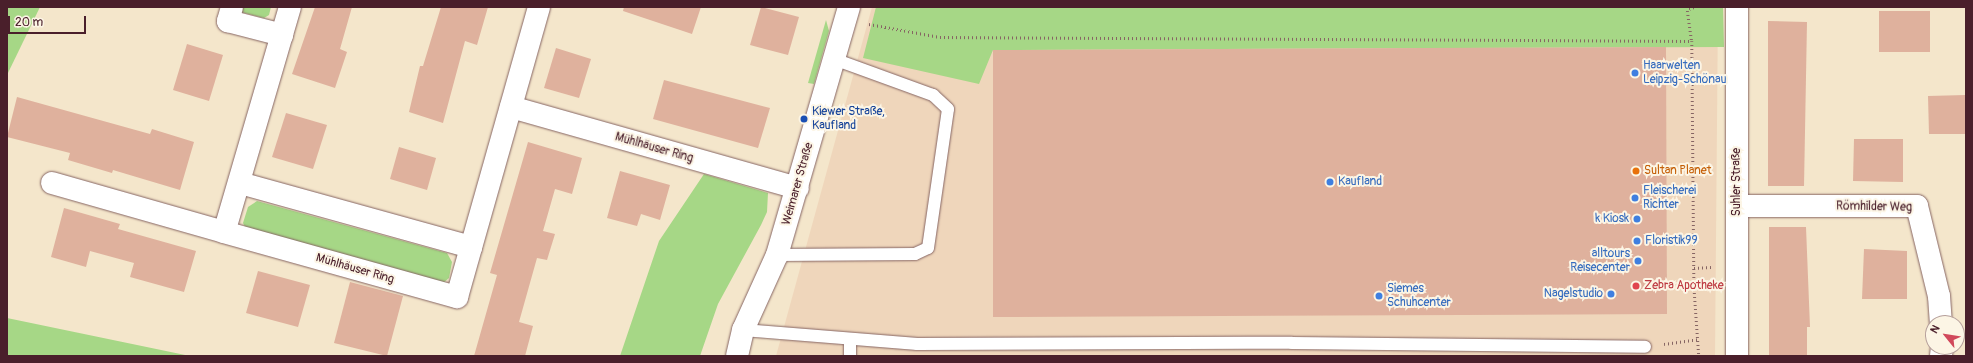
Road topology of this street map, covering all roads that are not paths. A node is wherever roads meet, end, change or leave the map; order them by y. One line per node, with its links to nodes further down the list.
1 (232, 7): 6 (street)
2 (290, 7): 6 (street)
3 (539, 7): 8 (street, Mühlhäuser Ring)
4 (1737, 7): 12 (street, Suhler Straße)
5 (847, 13): 7 (street, Weimarer Straße)
6 (282, 35): 10 (street)
7 (834, 59): 11 (street, Weimarer Straße); 15 (lane)
8 (511, 107): 11 (street, Mühlhäuser Ring); 14 (street, Mühlhäuser Ring)
9 (52, 183): 13 (street, Mühlhäuser Ring)
10 (240, 183): 13 (street); 14 (street)
11 (798, 188): 15 (street, Weimarer Straße)
12 (1736, 206): 16 (street, Römhilder Weg); 23 (street, Suhler Straße)
13 (224, 232): 14 (street, Mühlhäuser Ring)
14 (471, 247)
15 (777, 255): 17 (street, Weimarer Straße)
16 (1940, 315)
17 (743, 330): 18 (lane); 21 (street, Weimarer Straße)
18 (850, 339): 20 (lane); 22 (lane)
19 (1645, 347): 20 (lane)
20 (1466, 351)
21 (737, 356)
22 (850, 356)
23 (1737, 356)

